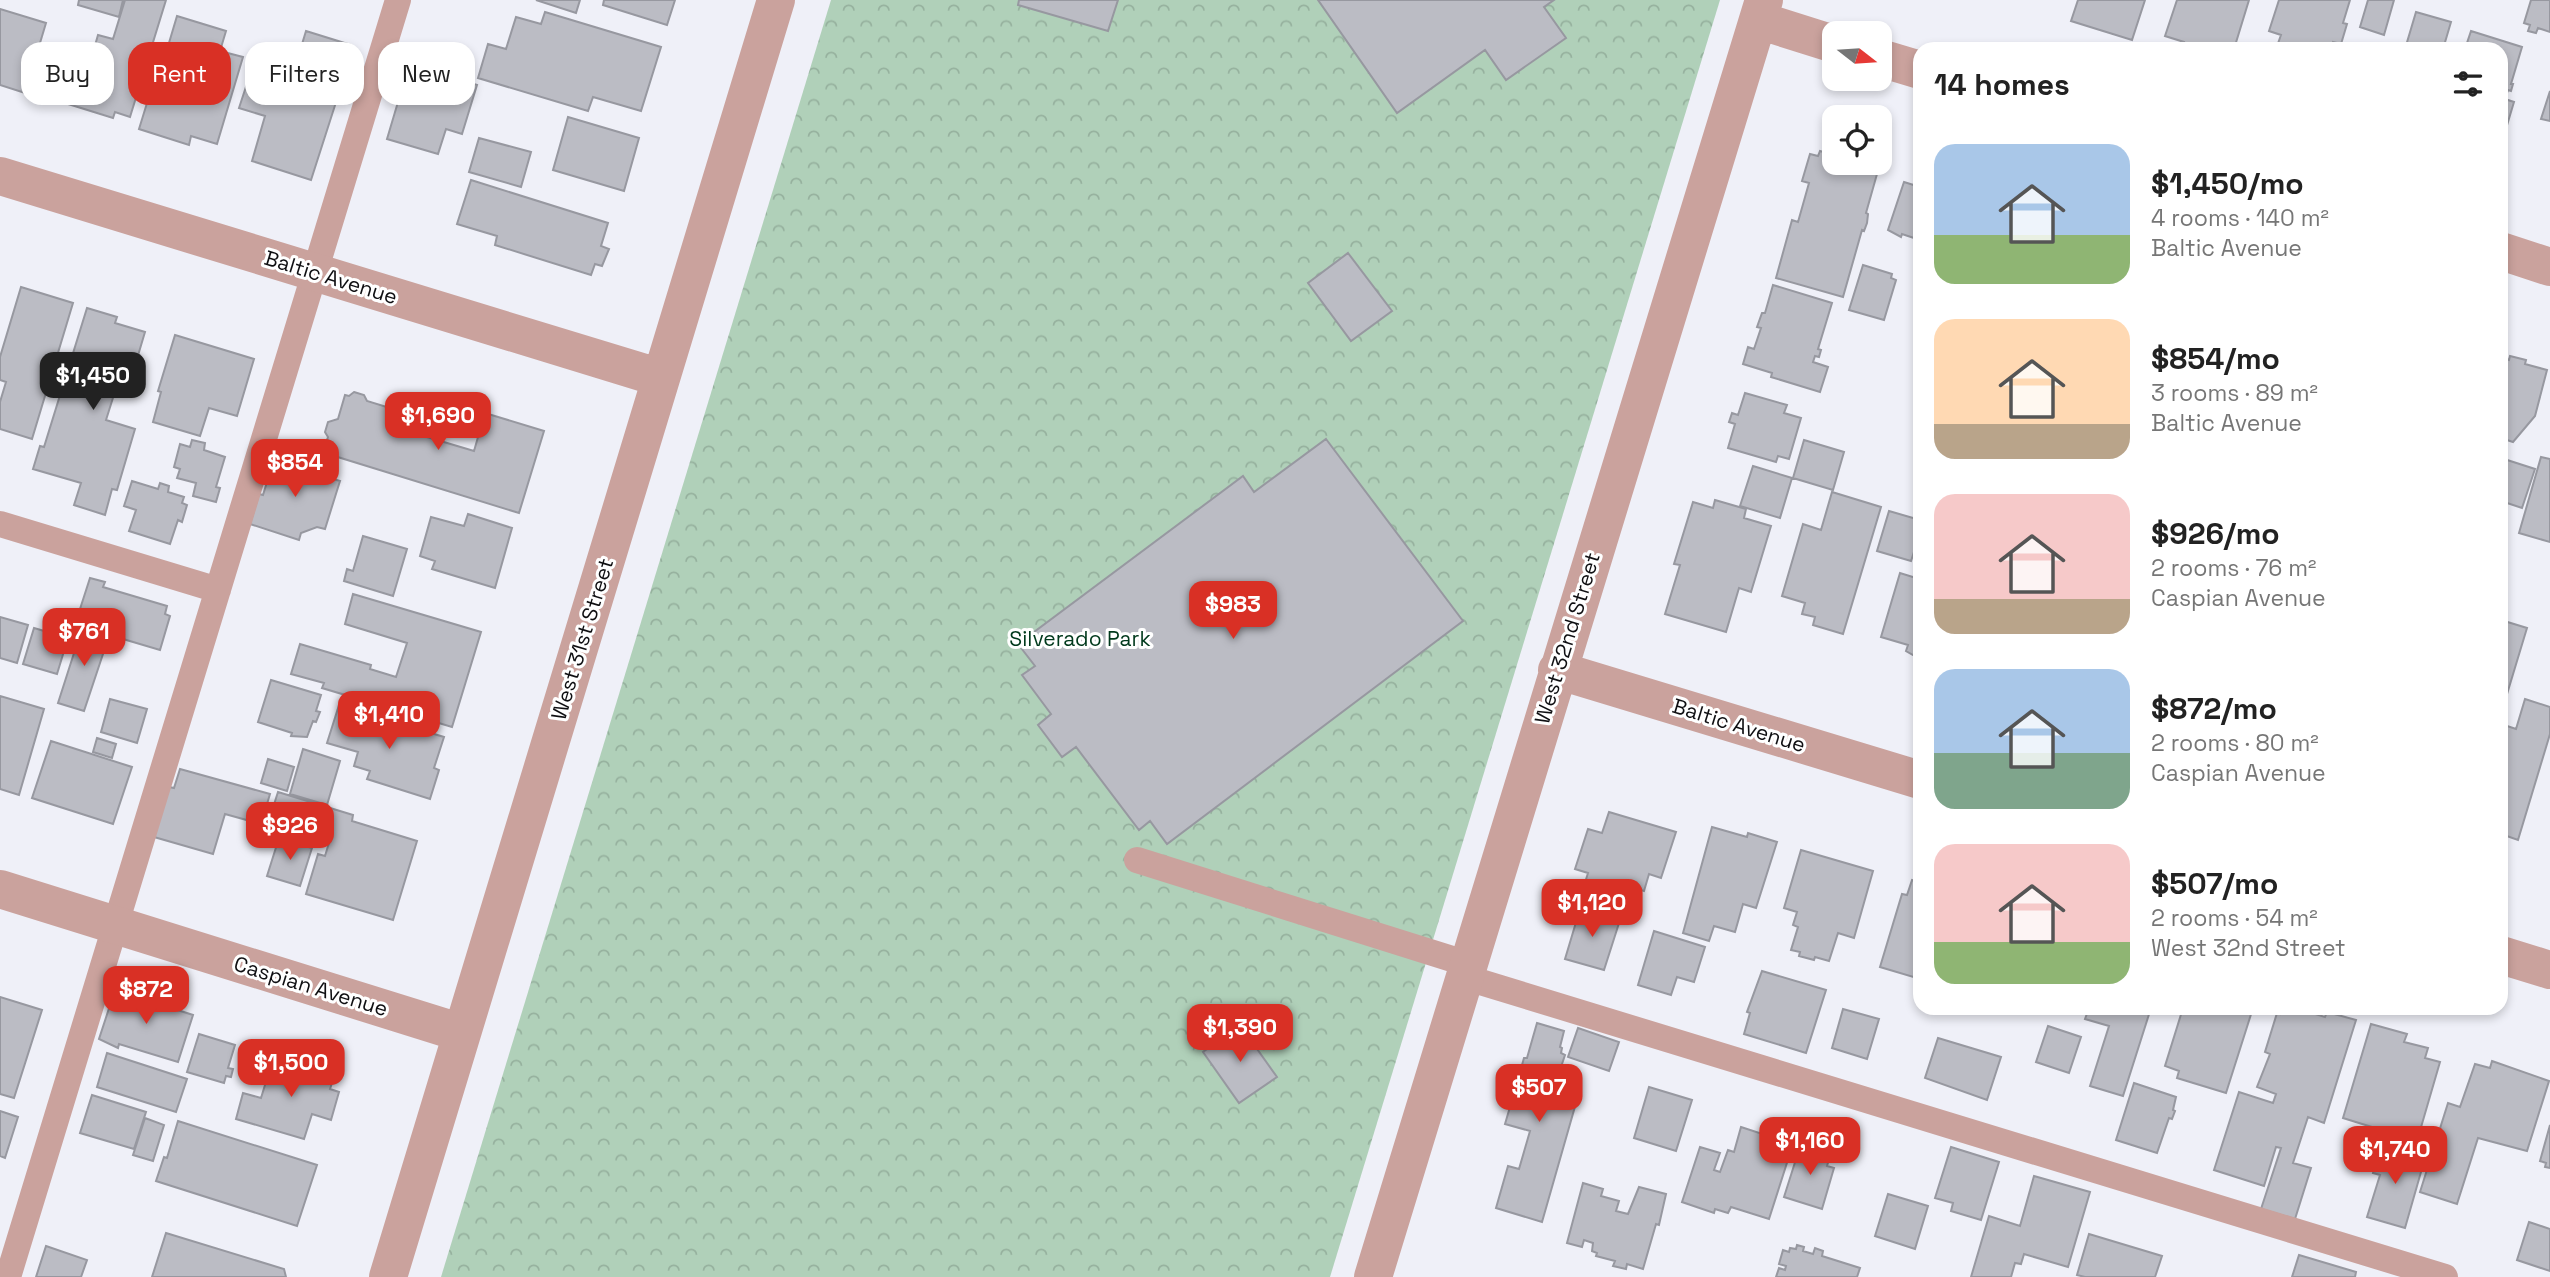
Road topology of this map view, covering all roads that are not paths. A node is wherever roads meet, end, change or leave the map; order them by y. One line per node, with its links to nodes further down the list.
1 (398, 0): 10 (lane)
2 (776, 0): 11 (street, West 31st Street)
3 (1761, 10): 4 (street); 14 (street, West 32nd Street)
4 (1822, 38)
5 (1892, 62): 6 (street)
6 (1913, 68)
7 (0, 176): 10 (street, Baltic Avenue)
8 (2508, 253): 9 (street)
9 (2550, 267)
10 (315, 272): 11 (street, Baltic Avenue); 13 (lane)
11 (661, 378): 22 (street, West 31st Street)
12 (0, 524): 13 (lane)
13 (218, 590): 18 (lane)
14 (1558, 670): 15 (street, Baltic Avenue); 20 (street, West 32nd Street)
15 (1913, 778)
16 (1137, 860): 20 (lane)
17 (0, 890): 18 (street, Caspian Avenue)
18 (116, 925): 22 (street, Caspian Avenue); 23 (lane)
19 (2508, 957): 21 (street)
20 (1466, 970): 26 (street, West 32nd Street); 27 (lane)
21 (2550, 970)
22 (462, 1033): 25 (street, West 31st Street)
23 (10, 1231): 24 (lane)
24 (8, 1277)
25 (388, 1277)
26 (1373, 1277)
27 (2445, 1277)

